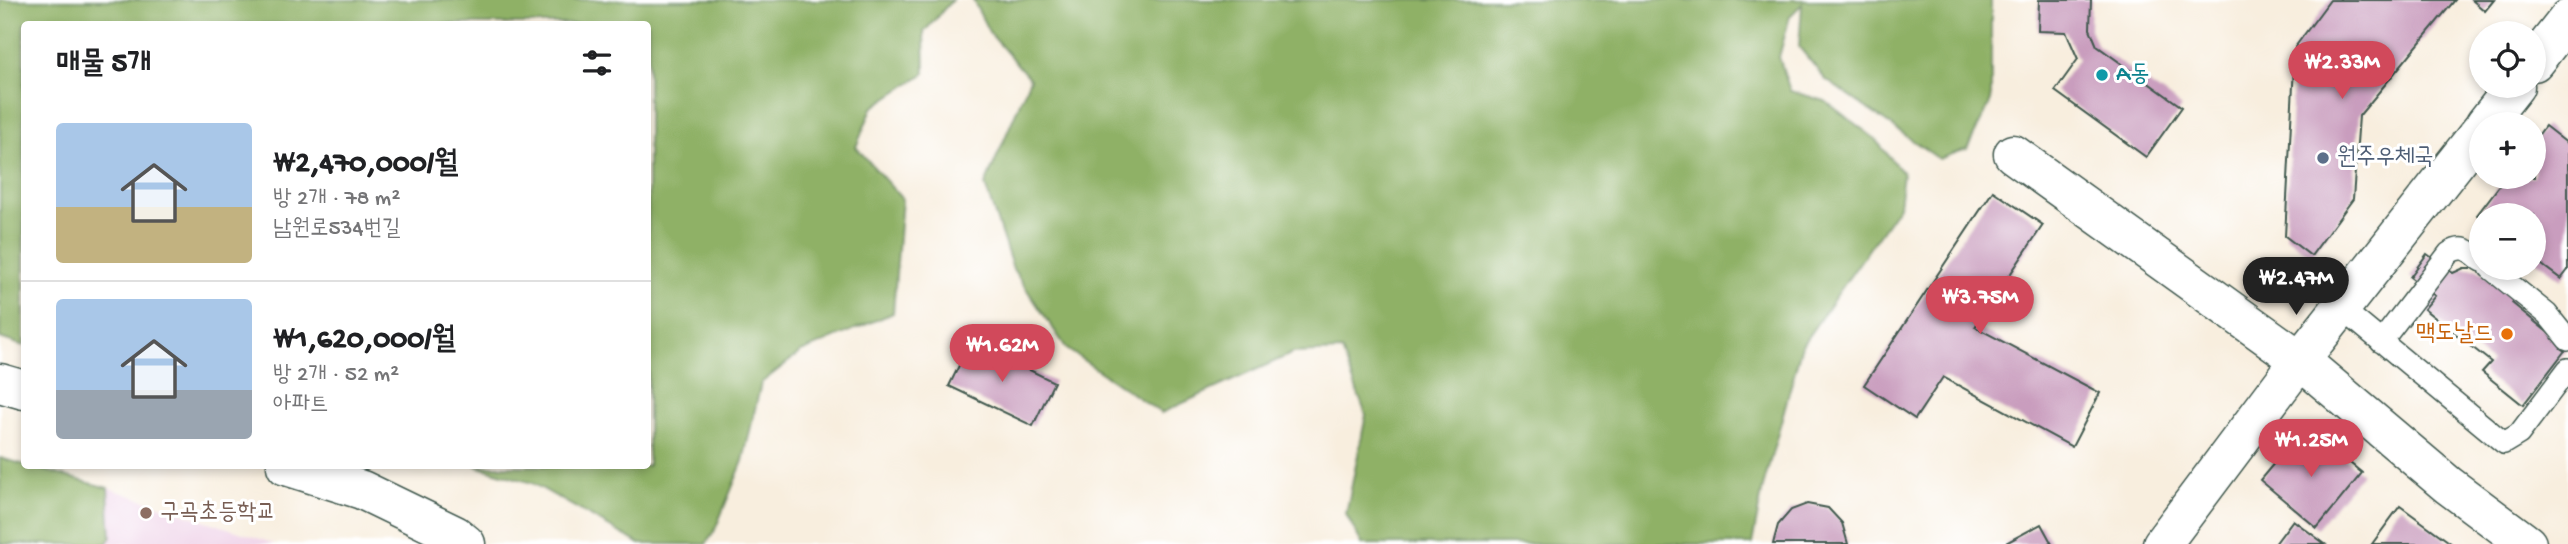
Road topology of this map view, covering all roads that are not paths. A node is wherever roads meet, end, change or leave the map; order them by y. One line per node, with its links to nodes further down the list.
1 (2568, 19): 2 (street)
2 (2546, 47)
3 (2506, 98): 4 (street)
4 (2494, 112)
5 (2469, 146): 9 (street)
6 (2013, 153): 12 (street)
7 (2469, 250): 11 (lane)
8 (2505, 280): 10 (lane)
9 (2341, 308): 11 (lane); 12 (street)
10 (2568, 340)
11 (2381, 342): 13 (lane)
12 (2300, 360): 18 (street); 19 (street)
13 (2568, 369)
14 (0, 383): 15 (street)
15 (21, 389)
16 (296, 469): 17 (street)
17 (466, 544)
18 (2162, 544)
19 (2526, 544)

